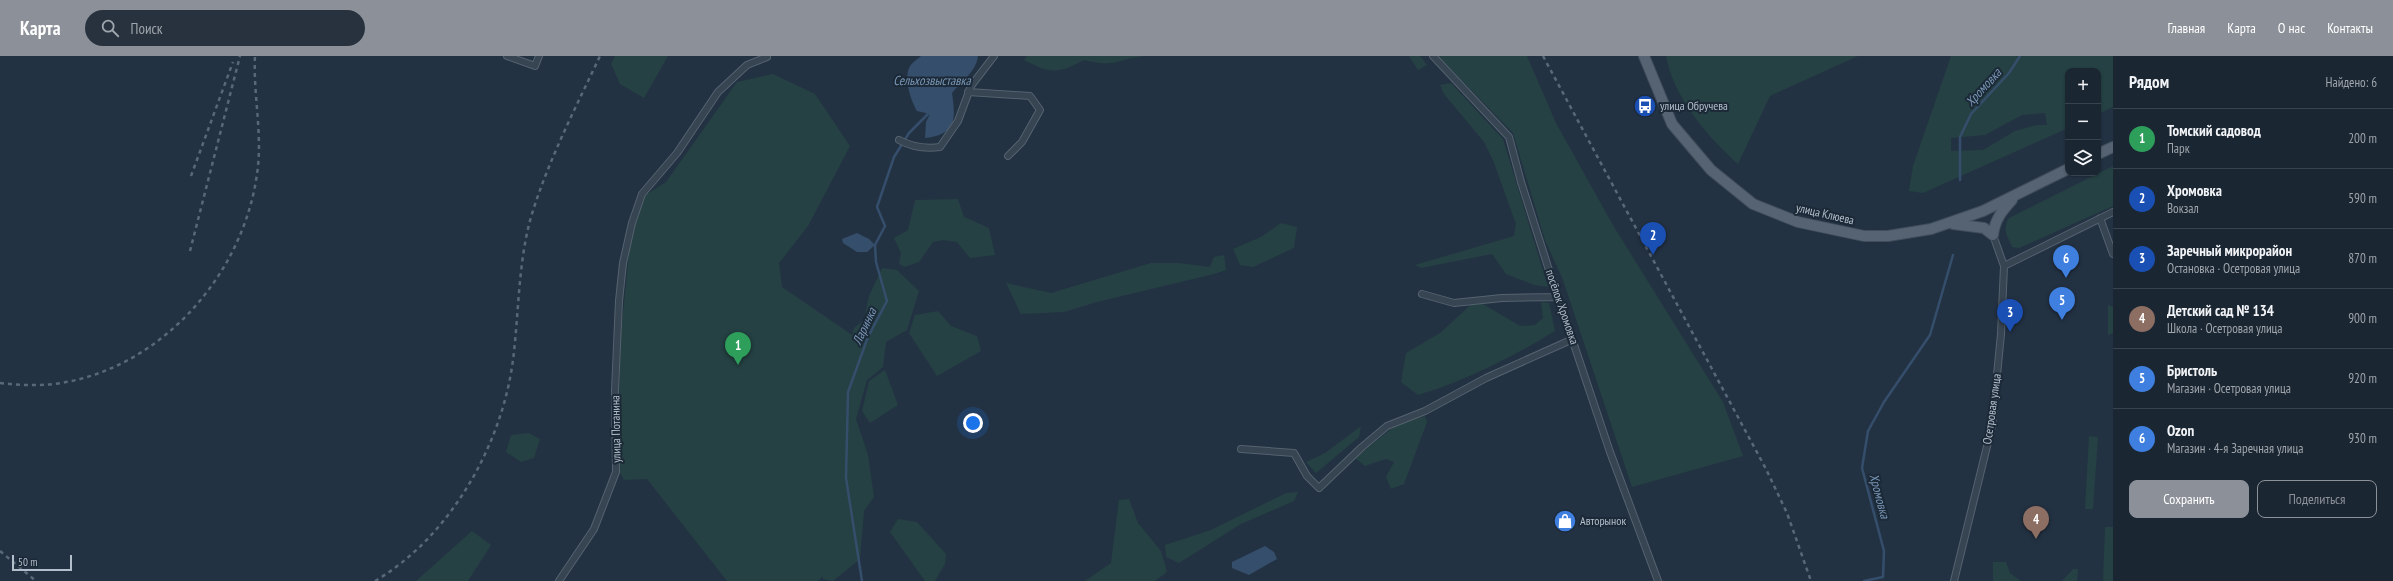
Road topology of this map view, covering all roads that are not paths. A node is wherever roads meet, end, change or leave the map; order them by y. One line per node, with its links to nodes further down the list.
1 (507, 56): 2 (street)
2 (539, 56)
3 (994, 56): 7 (street)
4 (1433, 56): 21 (street, посёлок Хромовка)
5 (1644, 56): 16 (main road, улица Клюева)
6 (767, 57): 24 (street, улица Потанина)
7 (968, 92): 8 (street); 11 (street)
8 (899, 140)
9 (2113, 146): 10 (main road)
10 (2101, 152)
11 (1008, 156)
12 (2065, 171): 13 (main road, улица Клюева)
13 (2016, 195): 16 (main road, улица Клюева); 17 (main road)
14 (2113, 212): 15 (street)
15 (2100, 218): 18 (street); 19 (street)
16 (1949, 224): 17 (main road)
17 (1993, 235): 19 (street, Осетровая улица)
18 (2113, 254)
19 (2004, 266): 26 (street, Осетровая улица)
20 (1422, 294): 21 (street)
21 (1558, 297): 22 (street, посёлок Хромовка)
22 (1573, 339): 23 (street); 25 (street, посёлок Хромовка)
23 (1241, 449)
24 (559, 581)
25 (1658, 581)
26 (1954, 581)

